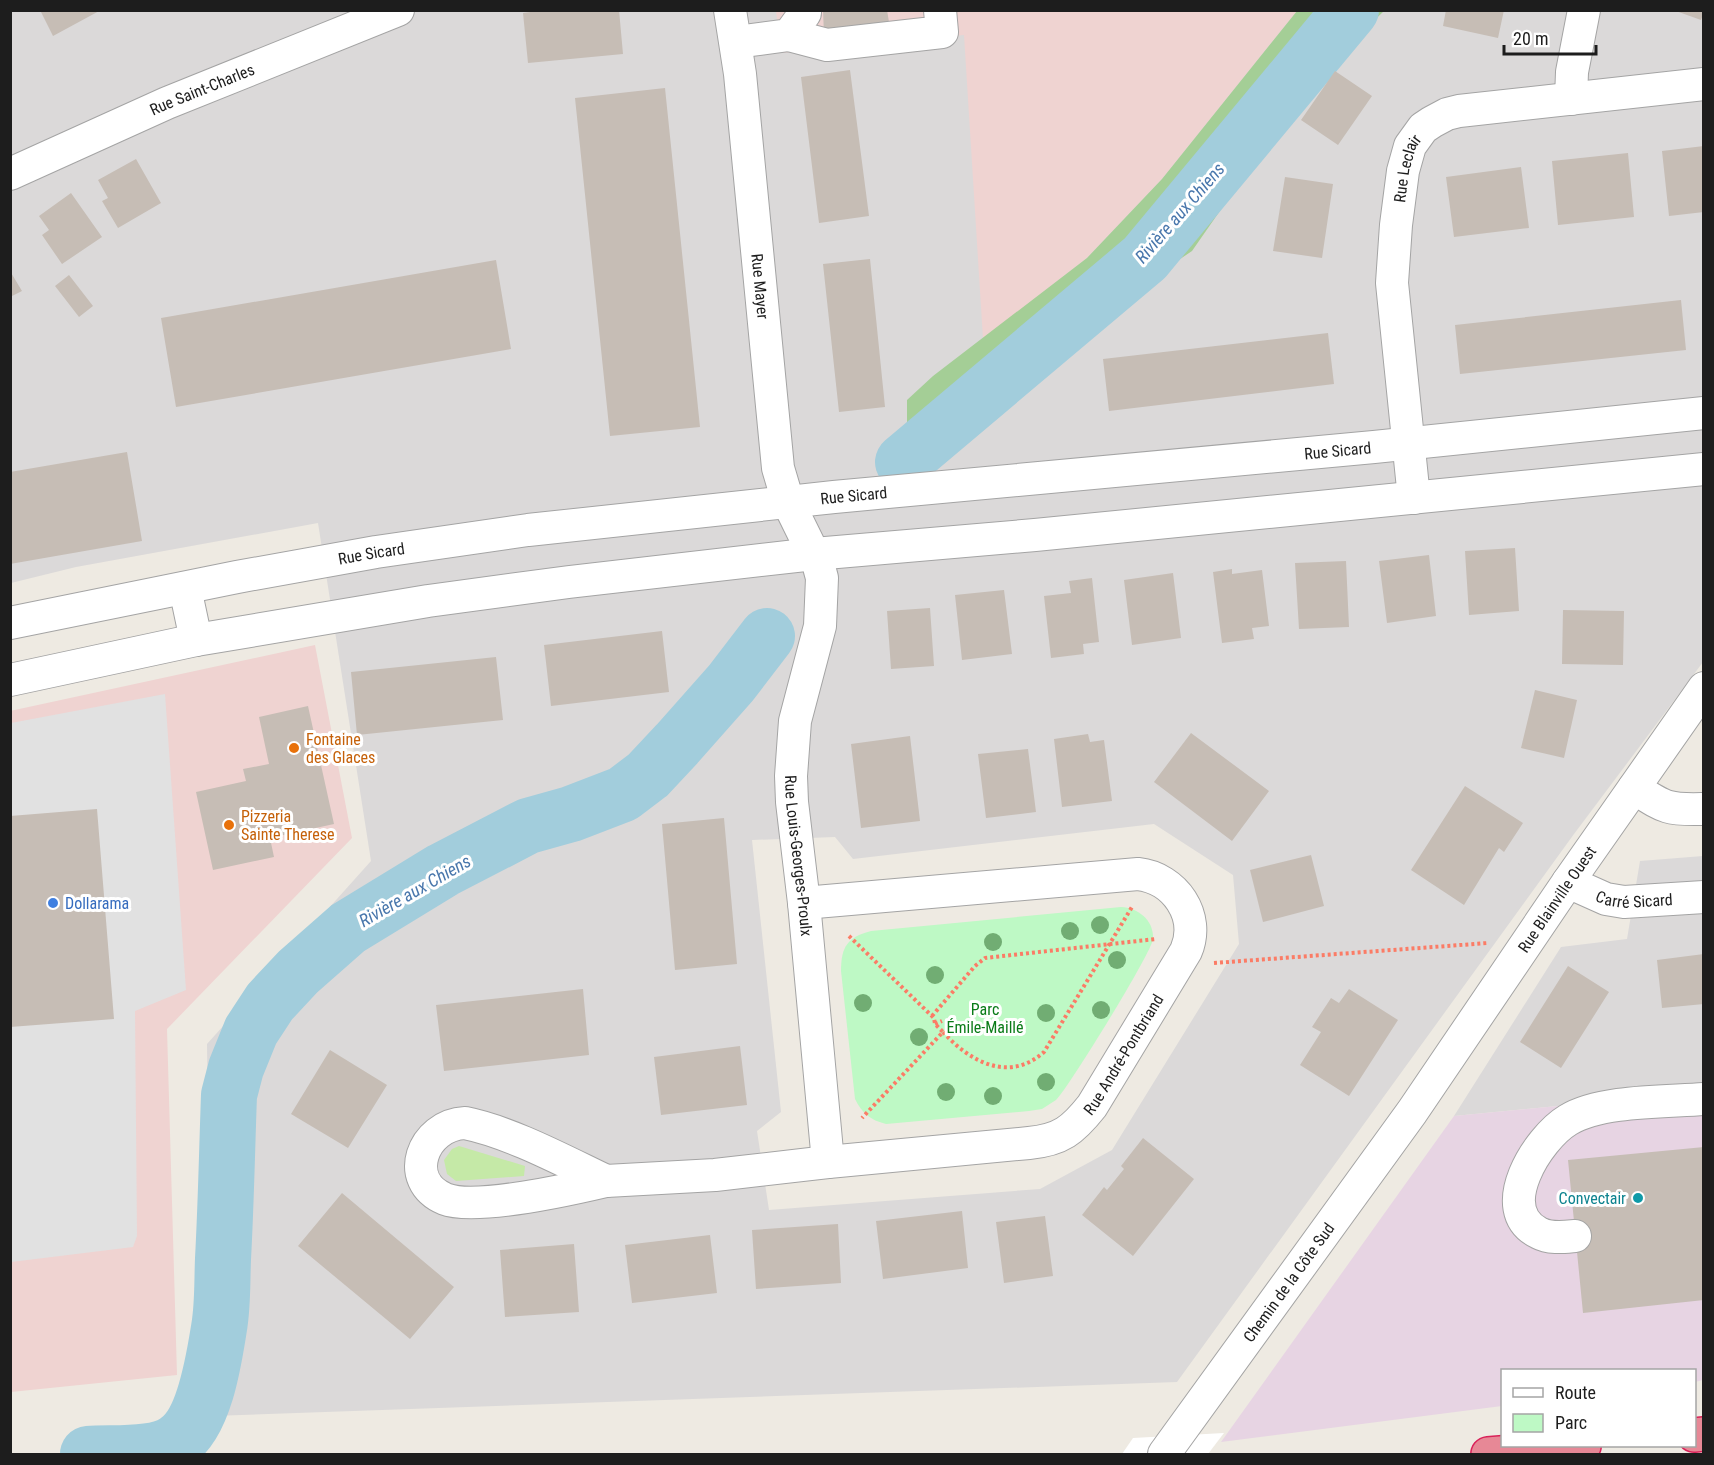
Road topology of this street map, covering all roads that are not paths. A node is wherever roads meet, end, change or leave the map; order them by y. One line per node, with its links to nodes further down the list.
1 (398, 10): 9 (street, Rue Saint-Charles)
2 (730, 10): 6 (street, Rue Mayer)
3 (940, 10): 5 (street)
4 (1584, 10): 8 (street)
5 (797, 23): 6 (street)
6 (736, 42): 14 (street, Rue Mayer)
7 (1704, 84): 8 (street, Rue Leclair)
8 (1572, 99): 11 (street, Rue Leclair)
9 (10, 174)
10 (1704, 413): 11 (street, Rue Sicard)
11 (1409, 442): 13 (street, Rue Leclair); 14 (street, Rue Sicard)
12 (1704, 469): 13 (street)
13 (1414, 498): 15 (street)
14 (788, 502): 15 (street, Rue Mayer); 16 (street, Rue Sicard)
15 (814, 554): 18 (street); 25 (street, Rue Louis-Georges-Proulx)
16 (185, 588): 17 (street, Rue Sicard); 18 (street)
17 (10, 623)
18 (196, 640): 19 (street)
19 (10, 680)
20 (1704, 688): 21 (street, Rue Blainville Ouest)
21 (1634, 788): 22 (street); 23 (street, Rue Blainville Ouest)
22 (1702, 809)
23 (1568, 882): 24 (street, Carré Sicard); 27 (street, Rue Blainville Ouest)
24 (1704, 897)
25 (804, 903): 28 (street, Rue Louis-Georges-Proulx); 28 (street, Rue André-Pontbriand)
26 (1704, 1099): 30 (street)
27 (1412, 1112): 31 (street, Chemin de la Côte Sud)
28 (828, 1162): 29 (street, Rue André-Pontbriand)
29 (606, 1181): 29 (street, Rue André-Pontbriand)
30 (1575, 1236)
31 (1171, 1445)
32 (1573, 1447): 33 (highway)
33 (1488, 1455)

